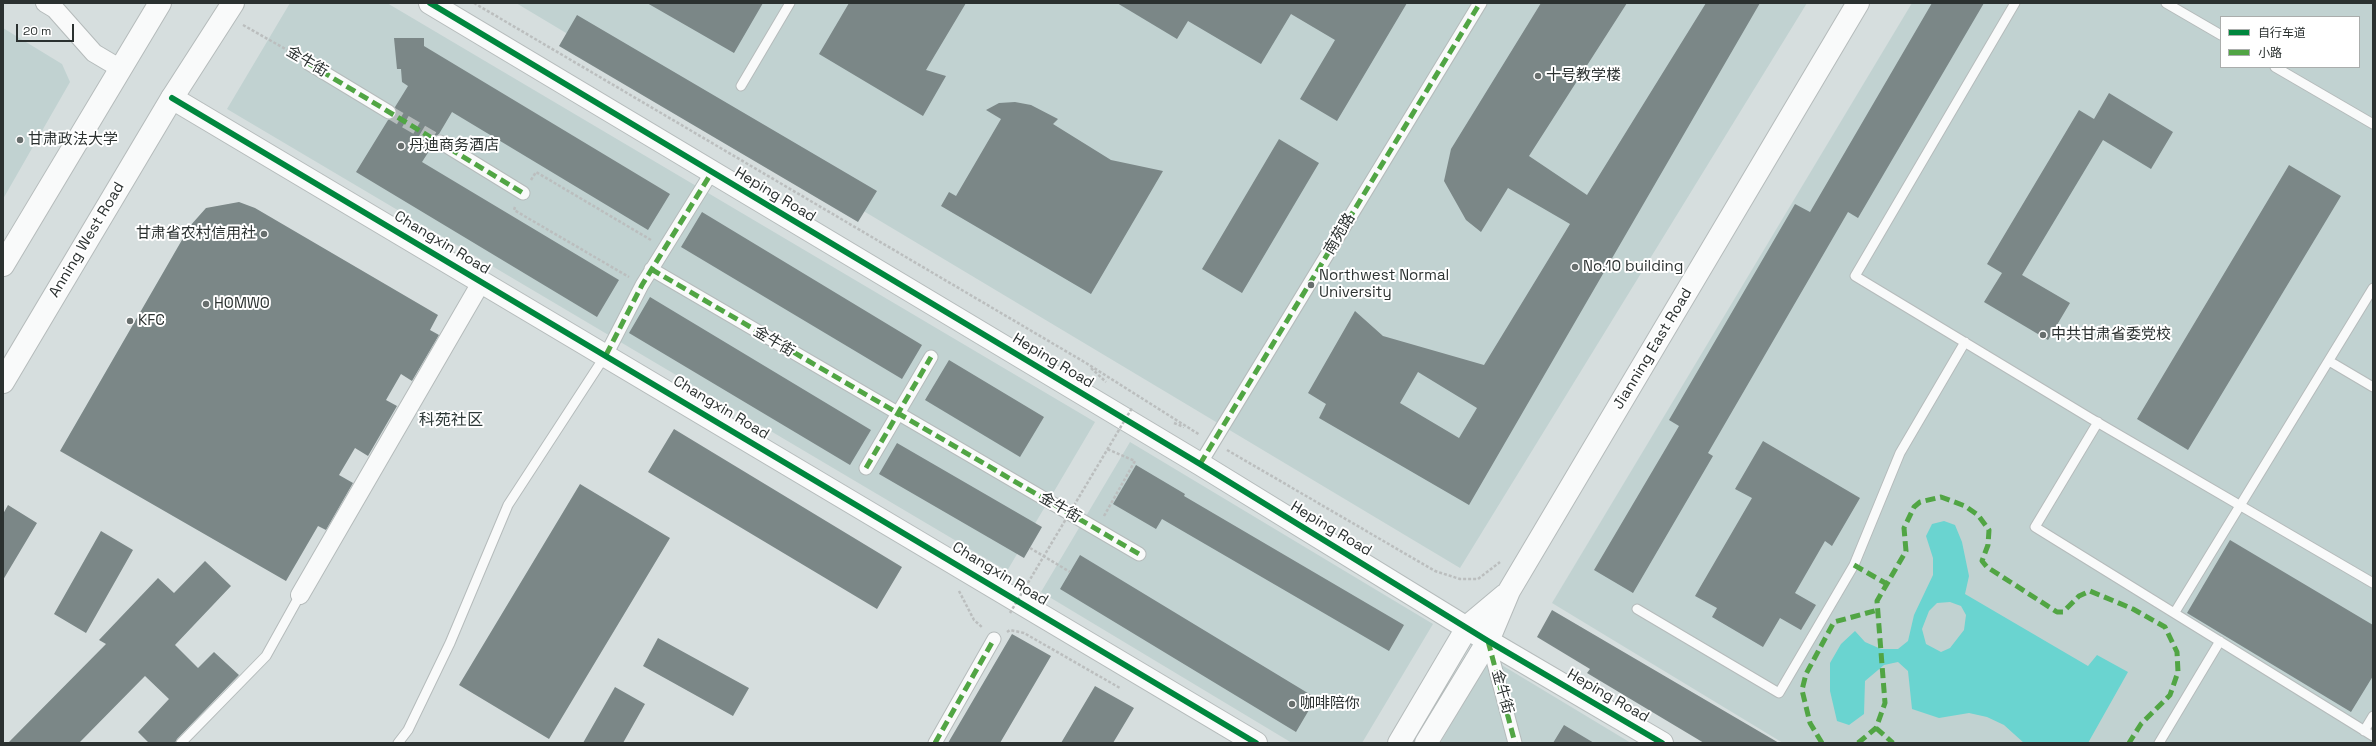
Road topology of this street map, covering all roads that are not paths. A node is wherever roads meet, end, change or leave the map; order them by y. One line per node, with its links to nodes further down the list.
1 (45, 3): 13 (street)
2 (160, 3): 13 (street)
3 (430, 3): 19 (street, Heping Road)
4 (790, 3): 14 (lane)
5 (1480, 3): 33 (street, 南苑路)
6 (1858, 3): 38 (street, Jianning East Road)
7 (2015, 3): 25 (lane)
8 (2166, 3): 10 (lane)
9 (229, 9): 15 (street, Anning West Road)
10 (2220, 34)
11 (308, 63): 16 (street, 金牛街)
12 (2277, 68): 17 (lane)
13 (121, 69): 21 (street)
14 (741, 86)
15 (172, 98): 23 (street, Changxin Road); 29 (street, Anning West Road)
16 (389, 112)
17 (2373, 124)
18 (440, 142): 20 (street)
19 (712, 172): 22 (street); 33 (street, Heping Road)
20 (523, 193)
21 (3, 265)
22 (651, 269): 26 (street); 31 (street, 金牛街)
23 (482, 281): 26 (street, Changxin Road); 39 (street)
24 (2373, 288): 28 (lane)
25 (1966, 342): 32 (lane); 40 (lane)
26 (606, 355): 50 (lane); 52 (street, Changxin Road)
27 (931, 357): 31 (street)
28 (2329, 361): 30 (lane); 35 (lane)
29 (3, 382)
30 (2373, 387)
31 (897, 415): 34 (street); 36 (street, 金牛街)
32 (2098, 422): 35 (lane); 41 (lane)
33 (1200, 464): 42 (street, Heping Road)
34 (866, 468)
35 (2240, 505): 37 (lane); 41 (lane)
36 (1139, 554)
37 (2373, 583)
38 (1509, 591): 42 (street, Jianning East Road); 44 (street, Jianning East Road)
39 (300, 595): 49 (lane)
40 (1637, 608)
41 (2175, 612): 45 (lane)
42 (1468, 626): 44 (street, Heping Road); 53 (street, Jianning East Road)
43 (994, 639): 51 (street)
44 (1488, 641): 54 (street, Jianning East Road); 55 (street, 金牛街); 56 (street, Heping Road)
45 (2220, 641): 47 (lane); 57 (lane)
46 (2373, 716): 47 (lane)
47 (2364, 731): 48 (lane)
48 (2373, 736)
49 (181, 743)
50 (398, 743)
51 (935, 743)
52 (1256, 743)
53 (1399, 743)
54 (1426, 743)
55 (1515, 743)
56 (1662, 743)
57 (2159, 743)

